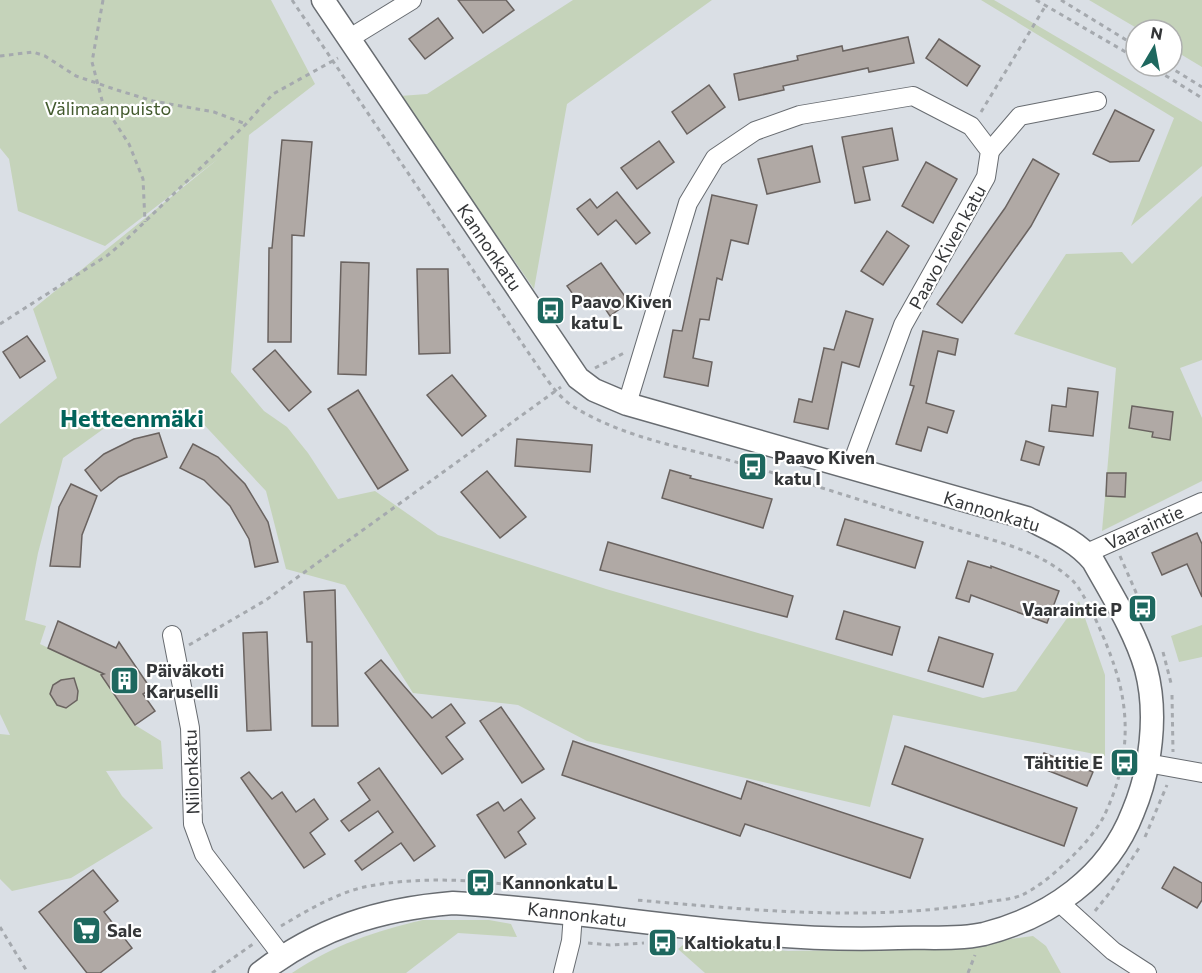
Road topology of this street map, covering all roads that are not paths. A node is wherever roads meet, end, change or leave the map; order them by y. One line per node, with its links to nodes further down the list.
1 (323, 0): 3 (street, Kannonkatu)
2 (412, 0): 3 (street)
3 (354, 44): 6 (street, Kannonkatu)
4 (1097, 101): 5 (street)
5 (990, 151): 6 (street); 7 (street, Paavo Kiven katu)
6 (627, 404): 7 (street, Kannonkatu)
7 (850, 469): 9 (street, Kannonkatu)
8 (1202, 502): 9 (street, Vaaraintie)
9 (1087, 553): 11 (street, Kannonkatu)
10 (174, 643): 15 (street, Niilonkatu)
11 (1147, 763): 12 (street); 13 (street, Kannonkatu)
12 (1202, 773)
13 (1060, 903): 14 (street, Kannonkatu); 18 (street)
14 (573, 914): 15 (street, Kannonkatu); 17 (street)
15 (282, 956): 16 (street, Kannonkatu)
16 (260, 973)
17 (564, 973)
18 (1147, 973)

